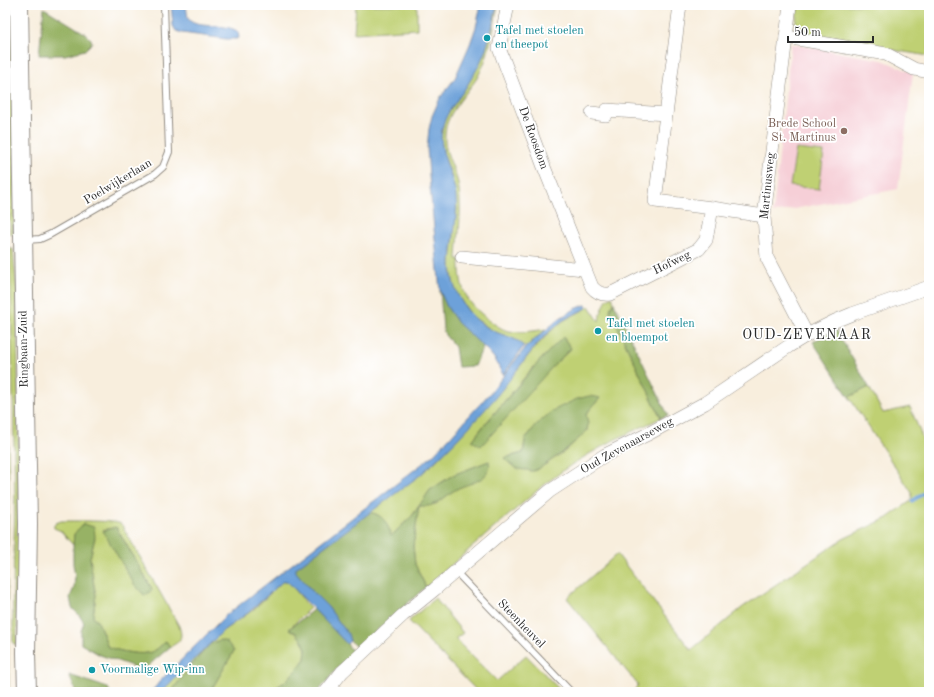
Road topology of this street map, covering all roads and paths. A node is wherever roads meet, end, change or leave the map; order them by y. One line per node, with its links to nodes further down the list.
1 (19, 5): 12 (street, Ringbaan-Zuid)
2 (164, 5): 12 (lane, Poelwijkerlaan)
3 (508, 5): 14 (street, De Roosdom)
4 (680, 5): 9 (street)
5 (790, 5): 6 (street, Martinusweg)
6 (786, 37): 7 (street); 11 (street, Martinusweg)
7 (929, 72)
8 (592, 113): 9 (street)
9 (666, 114): 10 (street)
10 (712, 208): 11 (street); 16 (street, Hofweg)
11 (764, 216): 17 (street, Martinusweg)
12 (23, 241): 19 (street, Ringbaan-Zuid)
13 (462, 257): 14 (street)
14 (584, 269): 16 (street, De Roosdom)
15 (929, 287): 17 (street, Oud Zevenaarseweg)
16 (605, 295)
17 (807, 335): 18 (street, Oud Zevenaarseweg)
18 (456, 572): 20 (street, Oud Zevenaarseweg); 21 (lane, Steenheuvel)
19 (27, 692)
20 (326, 692)
21 (571, 692)

